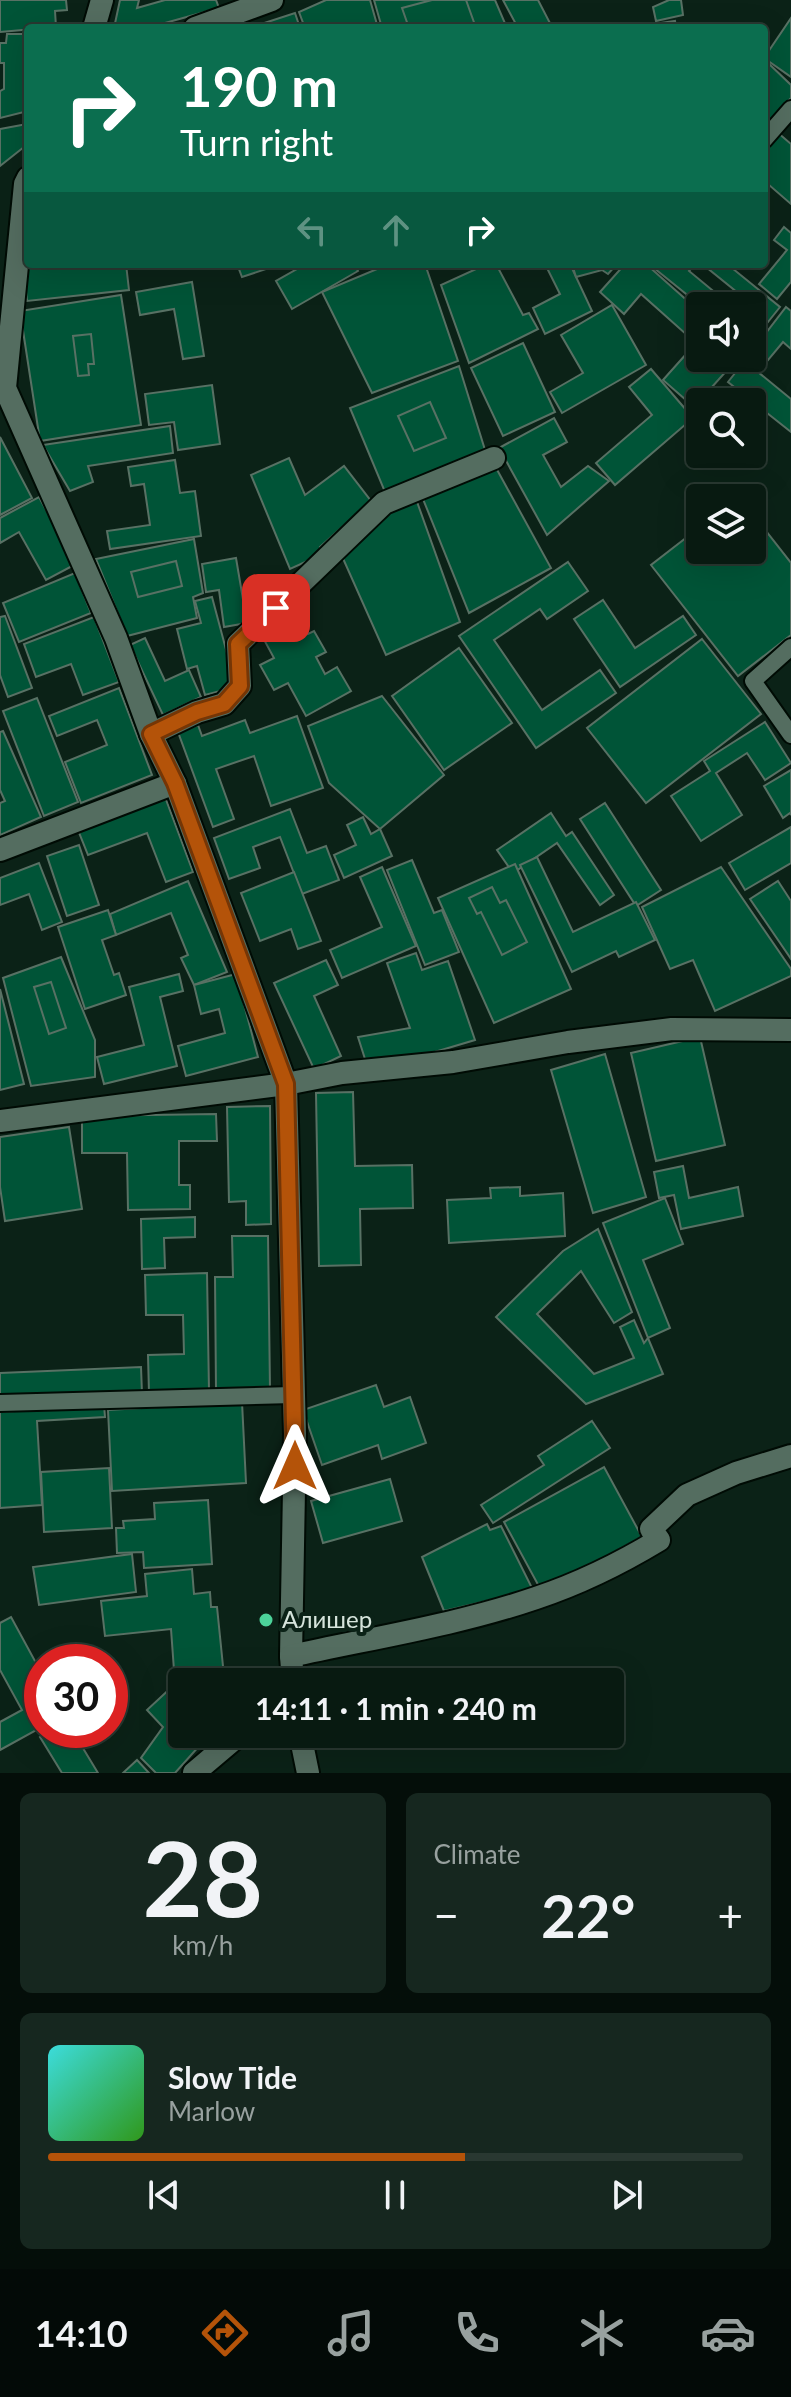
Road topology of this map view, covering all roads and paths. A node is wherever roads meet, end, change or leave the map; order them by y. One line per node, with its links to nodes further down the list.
1 (102, 0): 3 (street)
2 (272, 0): 4 (street)
3 (95, 24)
4 (206, 24)
5 (791, 109): 6 (lane)
6 (768, 135)
7 (24, 193): 8 (street)
8 (2, 388): 11 (street)
9 (494, 458): 11 (street)
10 (791, 647): 12 (lane)
11 (151, 734): 13 (street)
12 (791, 735)
13 (175, 783): 14 (street); 16 (street)
14 (0, 850)
15 (791, 1030): 16 (street)
16 (286, 1084): 17 (street); 18 (street)
17 (0, 1121)
18 (293, 1395): 19 (lane); 21 (street)
19 (0, 1403)
20 (791, 1456): 21 (street)
21 (291, 1656): 22 (street)
22 (292, 1668)
23 (223, 1748): 25 (street)
24 (303, 1748): 26 (street)
25 (194, 1773)
26 (308, 1773)

